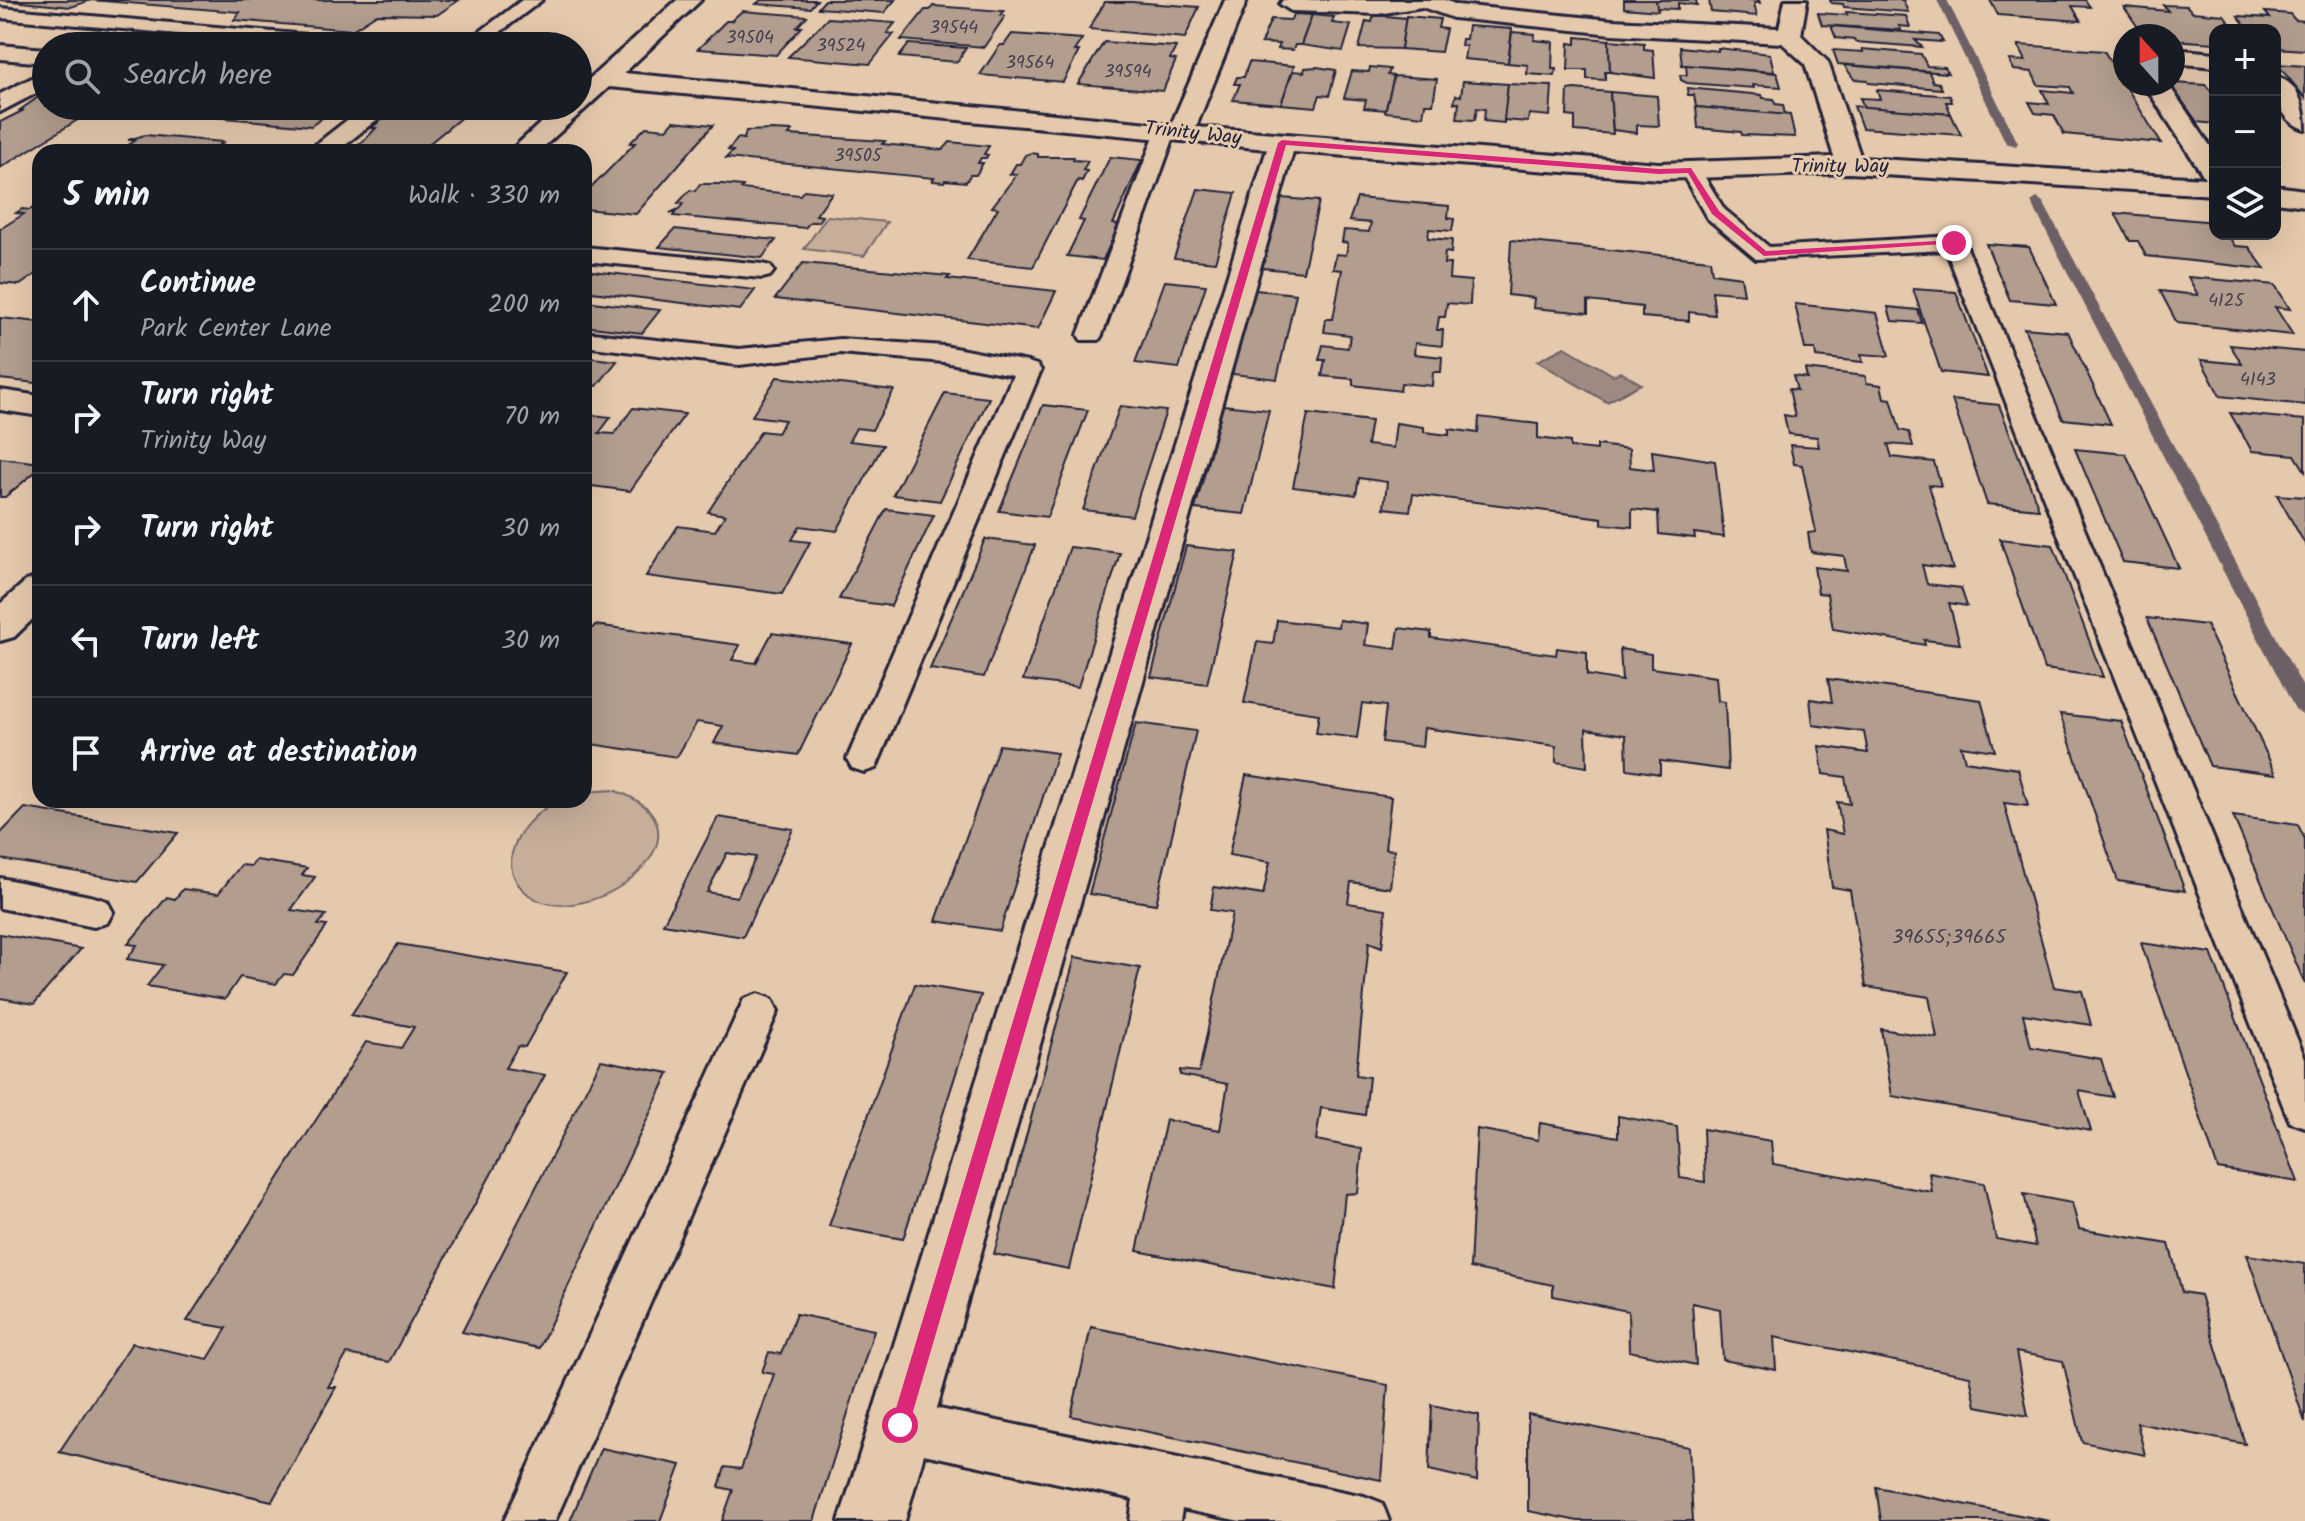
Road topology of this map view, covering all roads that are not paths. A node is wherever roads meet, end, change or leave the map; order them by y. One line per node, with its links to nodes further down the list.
1 (533, 0): 9 (lane)
2 (690, 0): 15 (street)
3 (1236, 0): 24 (street)
4 (1423, 0): 6 (street); 10 (street)
5 (1796, 0): 10 (street)
6 (1291, 4)
7 (0, 13): 8 (lane)
8 (216, 32)
9 (489, 32)
10 (1789, 36): 28 (street)
11 (0, 52): 12 (street)
12 (32, 55)
13 (2185, 57): 14 (street)
14 (2209, 59)
15 (604, 79): 17 (street); 24 (street, Trinity Way)
16 (32, 86): 20 (street)
17 (592, 90)
18 (2281, 91): 23 (street)
19 (2164, 96): 29 (street)
20 (0, 104)
21 (362, 120): 26 (street)
22 (558, 120): 27 (street)
23 (2305, 121)
24 (1173, 132): 25 (street, Trinity Way); 34 (lane)
25 (1282, 143): 30 (street, Trinity Way); 45 (street)
26 (330, 144)
27 (531, 144)
28 (1850, 165): 30 (street, Trinity Way); 31 (street, Trinity Way)
29 (2212, 168)
30 (1691, 170): 44 (lane)
31 (2209, 187)
32 (592, 255): 33 (lane)
33 (762, 271)
34 (1090, 335)
35 (592, 340): 40 (lane)
36 (0, 400): 37 (street)
37 (32, 405)
38 (32, 597): 39 (street)
39 (0, 627)
40 (864, 759)
41 (0, 893): 42 (lane)
42 (94, 912)
43 (758, 1011): 47 (lane)
44 (2305, 1108)
45 (900, 1425): 46 (lane); 48 (street)
46 (1158, 1500): 49 (lane)
47 (529, 1521)
48 (872, 1521)
49 (1364, 1521)

